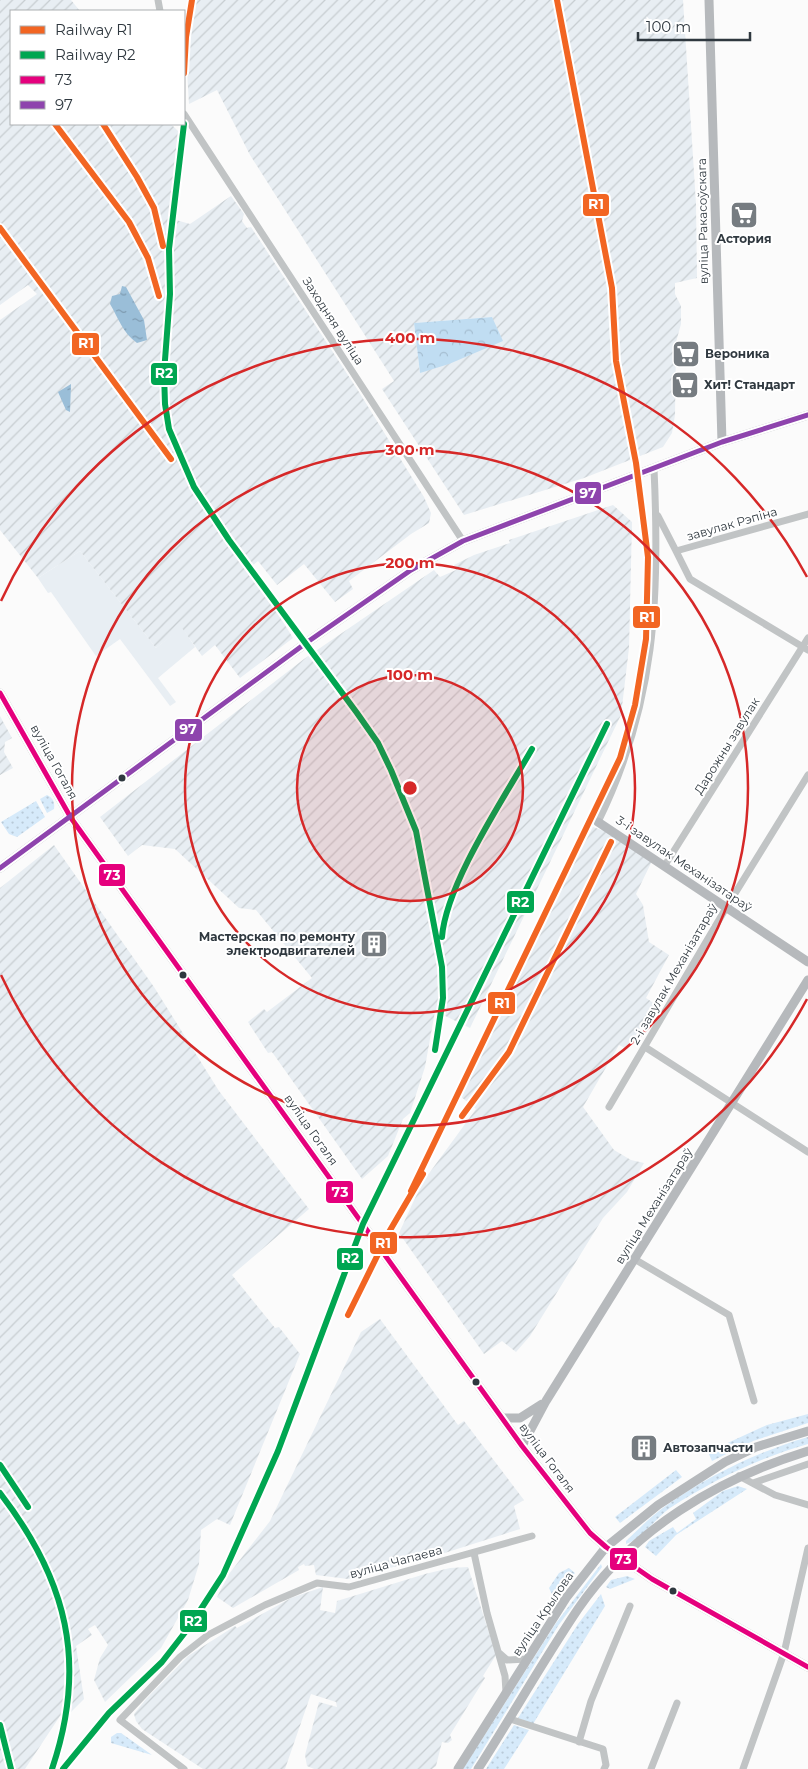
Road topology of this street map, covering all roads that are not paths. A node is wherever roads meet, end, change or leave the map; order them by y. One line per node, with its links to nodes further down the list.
1 (709, 0): 4 (main road, вуліца Ракасоўскага)
2 (185, 116): 8 (street, Заходняя вуліца)
3 (808, 415): 4 (main road)
4 (722, 442): 5 (main road)
5 (654, 469): 6 (street, 3-і завулак Механізатараў); 8 (main road)
6 (656, 513): 9 (street, завулак Рэпіна); 15 (street, 3-і завулак Механізатараў)
7 (808, 514): 9 (street, завулак Рэпіна)
8 (463, 541): 14 (main road)
9 (676, 552): 11 (street)
10 (808, 638): 11 (street, Дарожны завулак)
11 (805, 648): 16 (street, Дарожны завулак)
12 (0, 693): 14 (main road, вуліца Гогаля)
13 (808, 775): 18 (street, 2-і завулак Механізатараў)
14 (71, 818): 17 (main road); 28 (main road, вуліца Гогаля)
15 (598, 822): 16 (main road, 3-і завулак Механізатараў)
16 (665, 865): 18 (main road, 3-і завулак Механізатараў)
17 (0, 868)
18 (726, 908): 19 (main road, 3-і завулак Механізатараў); 21 (street, 2-і завулак Механізатараў)
19 (808, 962)
20 (808, 980): 22 (main road, вуліца Механізатараў)
21 (645, 1046): 22 (street); 23 (street, 2-і завулак Механізатараў)
22 (733, 1104): 24 (street); 25 (main road, вуліца Механізатараў)
23 (609, 1107)
24 (808, 1152)
25 (636, 1260): 26 (main road, вуліца Механізатараў); 27 (street)
26 (546, 1401): 28 (main road); 30 (main road, вуліца Механізатараў)
27 (754, 1401)
28 (502, 1418): 30 (main road, вуліца Гогаля)
29 (808, 1431): 37 (main road, вуліца Крылова)
30 (522, 1446): 37 (main road, вуліца Гогаля)
31 (808, 1451): 33 (main road)
32 (808, 1464): 34 (street)
33 (739, 1476): 34 (street); 40 (main road)
34 (753, 1484): 35 (street)
35 (808, 1505)
36 (532, 1536): 39 (street, вуліца Чапаева)
37 (606, 1547): 40 (main road, вуліца Гогаля); 44 (main road, вуліца Крылова)
38 (808, 1548): 43 (street)
39 (474, 1553): 42 (street); 50 (street, вуліца Чапаева)
40 (621, 1558): 43 (main road, вуліца Гогаля); 48 (main road)
41 (630, 1606): 49 (street)
42 (499, 1653): 44 (street); 46 (street)
43 (784, 1654): 45 (main road, вуліца Гогаля); 55 (street)
44 (527, 1659): 46 (main road, вуліца Крылова)
45 (808, 1667)
46 (506, 1692): 51 (main road, вуліца Крылова)
47 (677, 1702): 54 (street)
48 (510, 1719): 49 (street); 52 (main road)
49 (579, 1742): 53 (street)
50 (184, 1769)
51 (458, 1769)
52 (478, 1769)
53 (604, 1769)
54 (652, 1769)
55 (743, 1769)

